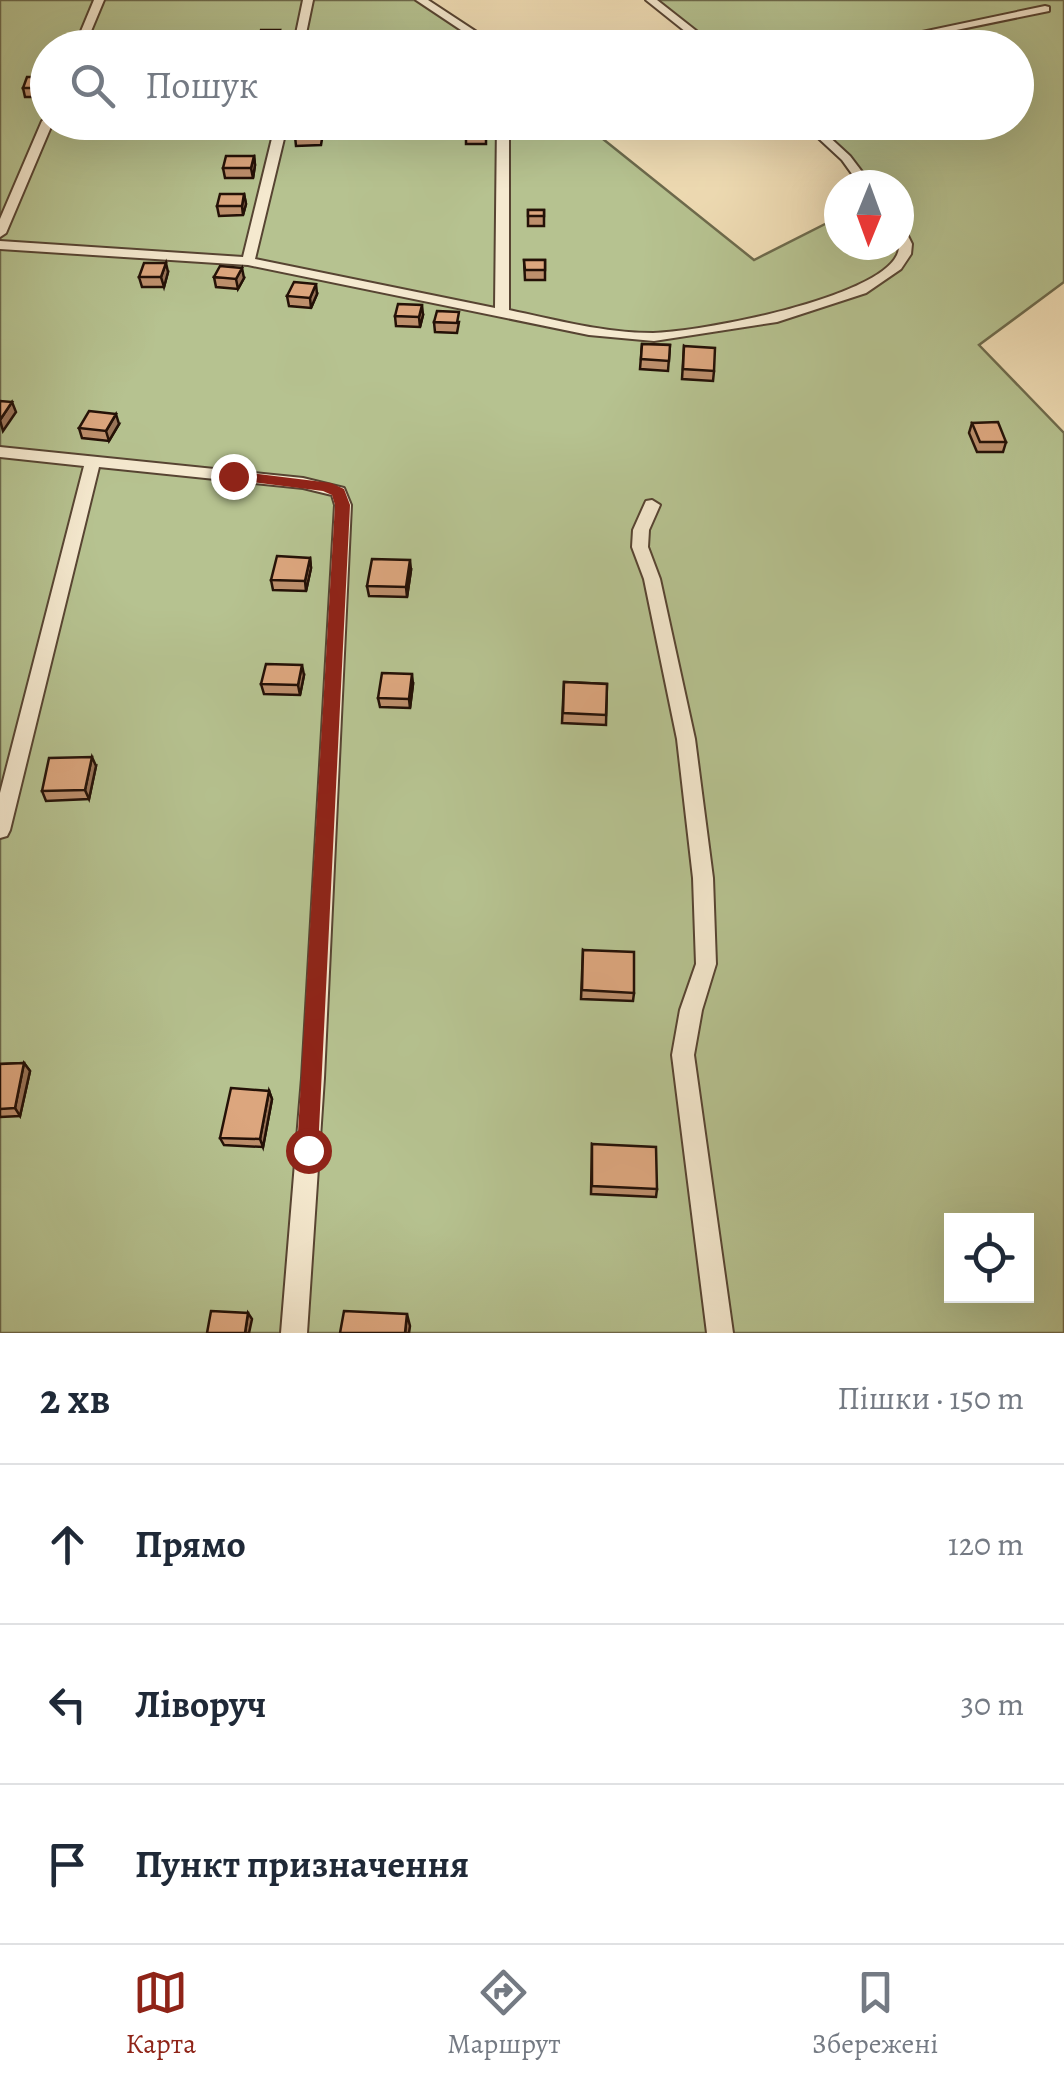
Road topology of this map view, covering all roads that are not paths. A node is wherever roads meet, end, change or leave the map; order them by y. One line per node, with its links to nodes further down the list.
1 (99, 0): 6 (lane)
2 (308, 0): 7 (lane)
3 (421, 0): 8 (lane)
4 (651, 0): 9 (lane)
5 (1046, 9): 10 (lane)
6 (86, 30)
7 (302, 30)
8 (468, 30)
9 (690, 30)
10 (941, 30)
11 (40, 140): 16 (lane)
12 (278, 140): 19 (lane)
13 (502, 140): 20 (lane)
14 (826, 140): 15 (lane)
15 (855, 170)
16 (0, 233)
17 (0, 245): 19 (lane)
18 (900, 260): 20 (lane)
19 (248, 261): 20 (lane)
20 (502, 314)
21 (0, 452): 22 (lane)
22 (94, 462): 24 (lane); 25 (lane)
23 (652, 505): 26 (lane)
24 (0, 830)
25 (294, 1333)
26 (720, 1333)

